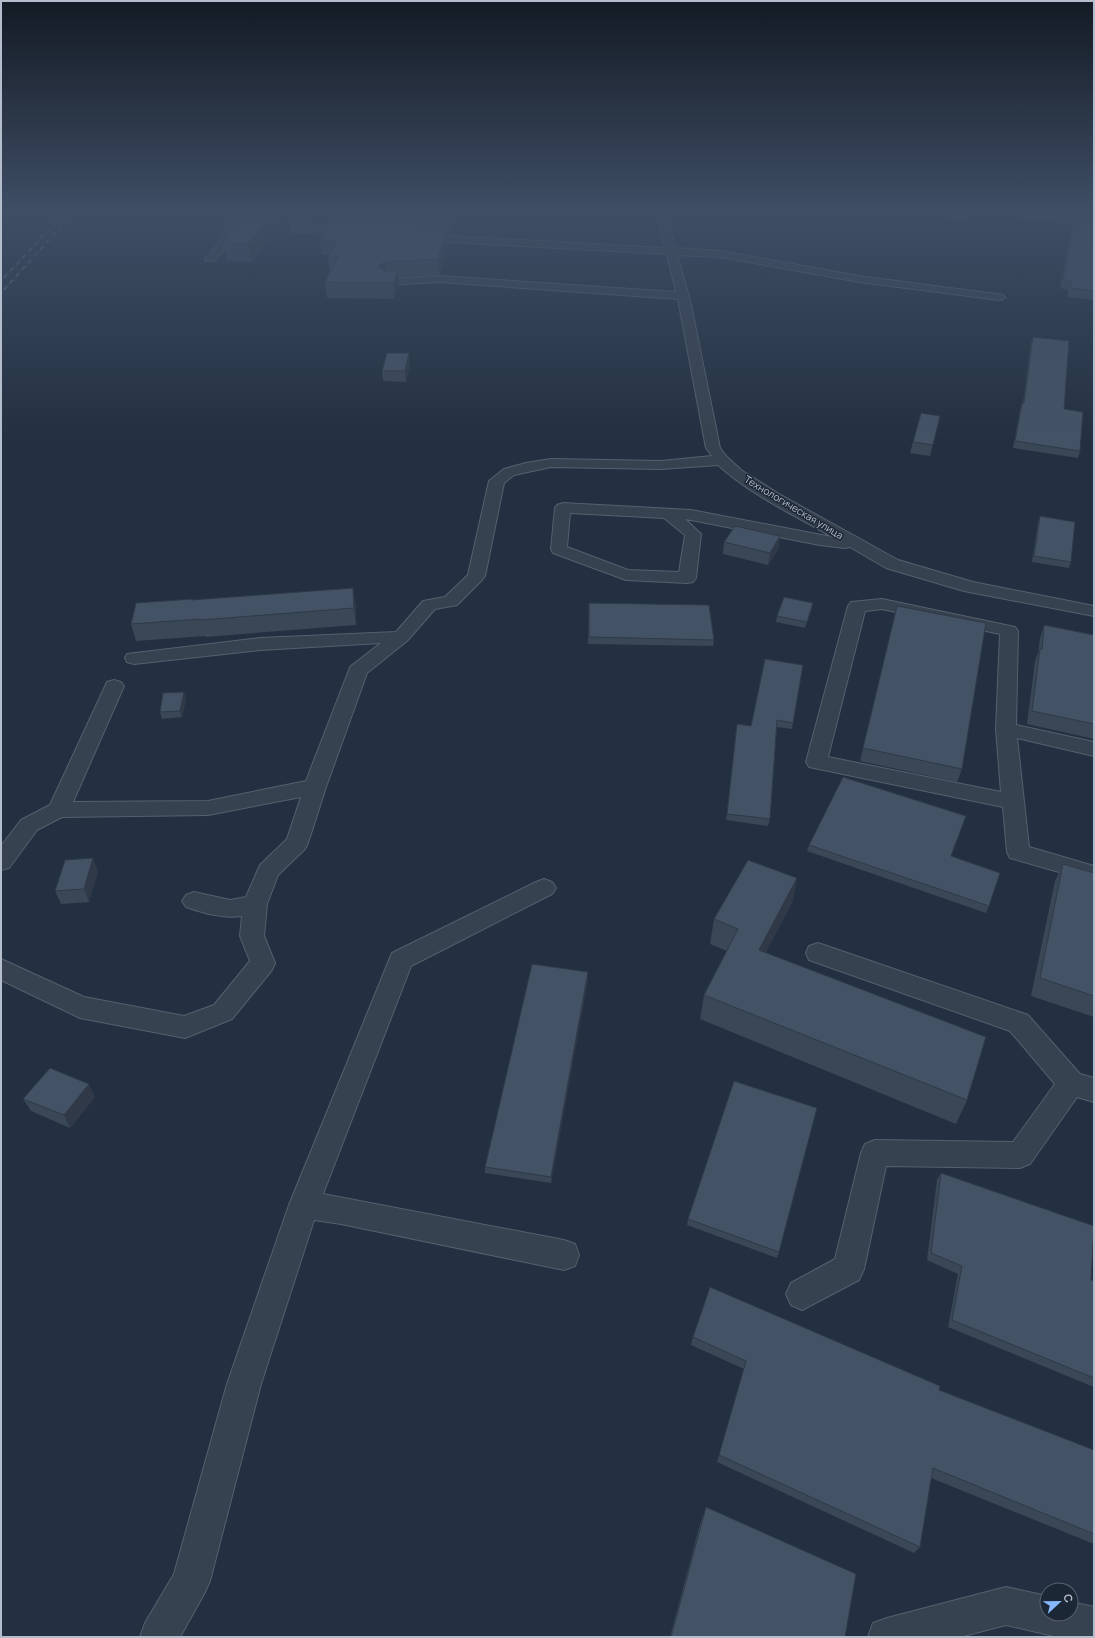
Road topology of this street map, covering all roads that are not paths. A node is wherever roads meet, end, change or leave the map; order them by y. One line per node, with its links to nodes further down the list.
1 (537, 286): 4 (street)
2 (680, 286): 4 (street, Технологическая улица)
3 (917, 286): 5 (street)
4 (683, 296): 6 (street, Технологическая улица)
5 (999, 297)
6 (722, 460): 8 (street, Технологическая улица); 10 (street)
7 (668, 514): 7 (street); 8 (street)
8 (856, 544): 9 (street, Технологическая улица)
9 (1094, 611)
10 (401, 637): 11 (street); 15 (street)
11 (134, 658)
12 (114, 686): 17 (street)
13 (1006, 729): 14 (street); 16 (street); 16 (street)
14 (1094, 749)
15 (315, 788): 17 (street); 22 (street)
16 (1013, 802): 19 (street)
17 (59, 810): 18 (street)
18 (1, 862)
19 (1094, 874)
20 (544, 888): 26 (street)
21 (194, 901): 22 (street)
22 (255, 904): 24 (street)
23 (818, 953): 25 (street)
24 (1, 969)
25 (1083, 1086): 28 (street)
26 (304, 1205): 27 (street); 30 (street)
27 (564, 1255)
28 (802, 1294)
29 (1094, 1626): 31 (street)
30 (159, 1637)
31 (887, 1637)

